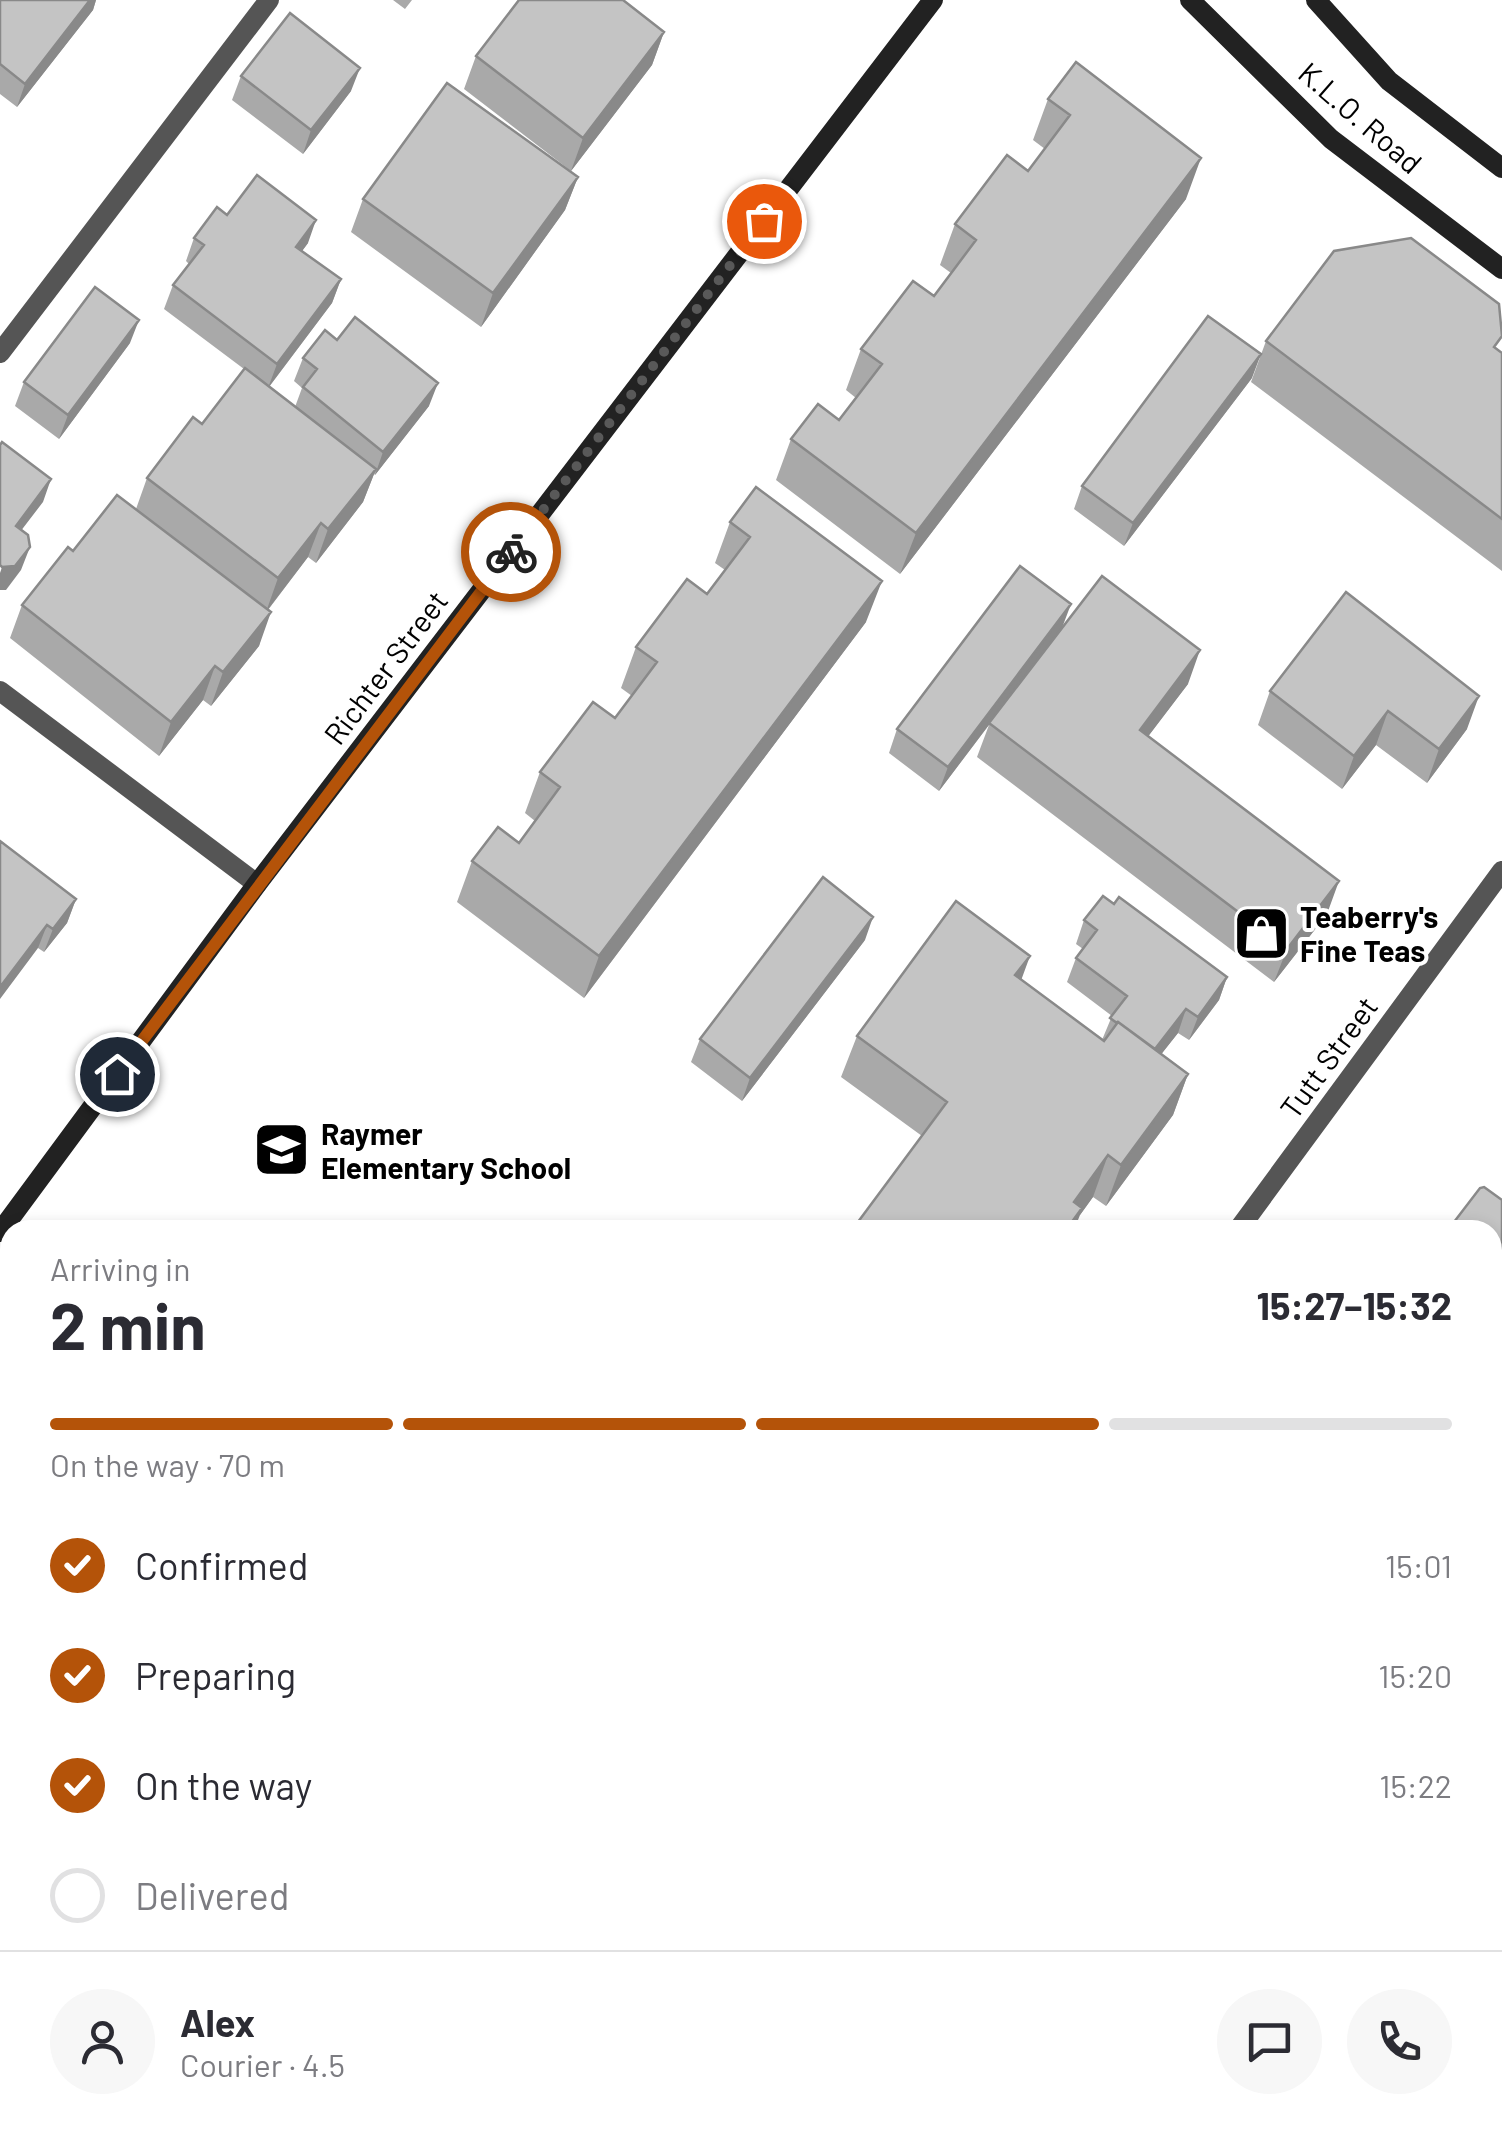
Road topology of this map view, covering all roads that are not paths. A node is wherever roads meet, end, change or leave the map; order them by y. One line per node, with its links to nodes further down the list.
1 (270, 0): 7 (street)
2 (932, 0): 10 (main road, Richter Street)
3 (1190, 0): 6 (main road, K.L.O. Road)
4 (1316, 0): 5 (main road, K.L.O. Road)
5 (1502, 168)
6 (1502, 268)
7 (0, 353)
8 (0, 692): 10 (street)
9 (1502, 871): 12 (street, Tutt Street)
10 (257, 884): 11 (main road, Richter Street)
11 (9, 1220)
12 (1245, 1220)

